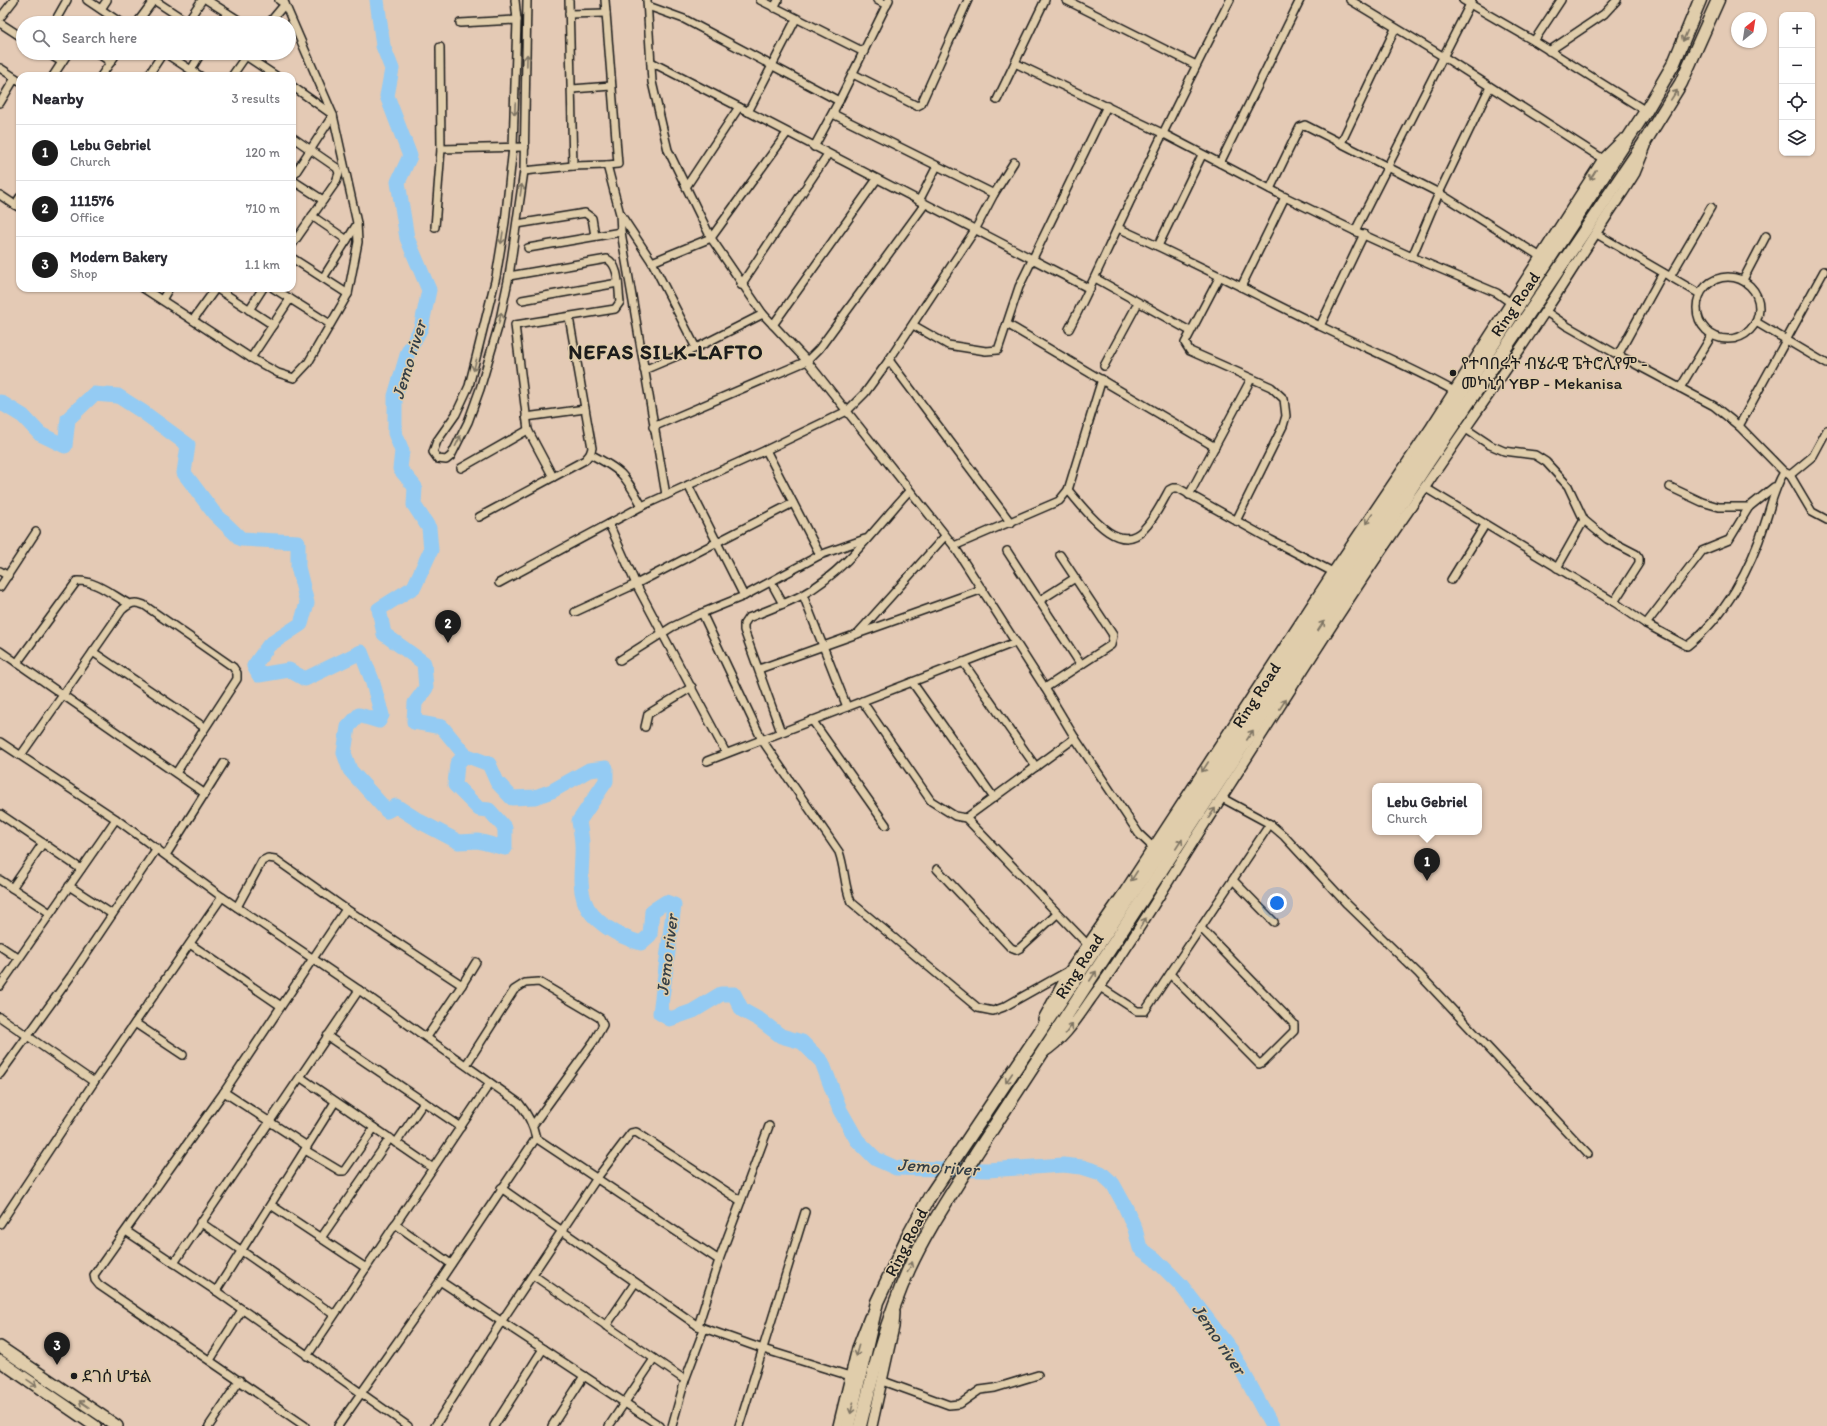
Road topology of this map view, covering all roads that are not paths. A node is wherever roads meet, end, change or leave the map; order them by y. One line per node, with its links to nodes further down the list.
1 (14, 0): 45 (street)
2 (67, 0): 36 (street)
3 (87, 0): 32 (street)
4 (107, 0): 32 (street)
5 (154, 0): 38 (street); 39 (street)
6 (202, 0): 40 (street)
7 (207, 0): 34 (street)
8 (279, 0): 27 (street)
9 (515, 0): 47 (street)
10 (527, 0): 101 (street, one-way to 10)
11 (568, 0): 35 (street)
12 (605, 0): 33 (street)
13 (760, 0): 31 (street)
14 (778, 0): 31 (street)
15 (877, 0): 28 (street)
16 (968, 0): 79 (street)
17 (1045, 0): 68 (street)
18 (1066, 0): 70 (street)
19 (1230, 0): 70 (street)
20 (1300, 0): 110 (street)
21 (1350, 0): 50 (street)
22 (1463, 0): 29 (street)
23 (1561, 0): 53 (street)
24 (1617, 0): 55 (street)
25 (1700, 0): 91 (highway, Ring Road, one-way to 91)
26 (1718, 0): 96 (highway, Ring Road, one-way to 26)
27 (284, 2): 43 (street); 44 (street)
28 (888, 2): 56 (street)
29 (1471, 2): 53 (street); 57 (street)
30 (648, 3): 67 (street); 69 (street)
31 (774, 8): 46 (street)
32 (101, 9): 37 (street)
33 (606, 12): 35 (street); 82 (street)
34 (228, 13): 41 (street); 42 (street)
35 (569, 14): 85 (street)
36 (58, 16)
37 (111, 16)
38 (142, 16)
39 (178, 16)
40 (192, 16)
41 (226, 16)
42 (232, 16)
43 (274, 16)
44 (290, 16)
45 (0, 18)
46 (796, 19): 56 (street); 69 (street)
47 (517, 20): 49 (street); 103 (street, one-way to 103)
48 (0, 23): 52 (street)
49 (460, 23)
50 (1395, 29): 57 (street); 100 (street)
51 (296, 30): 94 (street)
52 (16, 33)
53 (1534, 41): 55 (street)
54 (440, 47): 104 (street)
55 (1549, 50): 91 (street)
56 (864, 52): 79 (street)
57 (1444, 58): 83 (street); 115 (street)
58 (59, 60): 65 (street)
59 (108, 60): 66 (street)
60 (159, 60): 75 (street)
61 (175, 60): 72 (street)
62 (196, 60): 72 (street)
63 (243, 60): 77 (street)
64 (254, 60): 78 (street)
65 (62, 62): 73 (street)
66 (111, 62): 74 (street)
67 (651, 62): 90 (street); 121 (street)
68 (1015, 63): 86 (street); 89 (street)
69 (773, 65): 87 (street); 92 (street)
70 (1196, 65): 98 (street)
71 (0, 68): 80 (street)
72 (190, 70): 76 (street)
73 (56, 72)
74 (104, 72)
75 (151, 72)
76 (193, 72)
77 (235, 72)
78 (270, 72)
79 (853, 74): 87 (street)
80 (16, 78)
81 (16, 80): 88 (street)
82 (611, 86): 85 (street); 111 (street)
83 (1490, 88): 108 (street); 123 (street)
84 (296, 89): 94 (street)
85 (572, 89): 113 (street)
86 (997, 100)
87 (839, 101): 93 (street)
88 (0, 103)
89 (1107, 106): 98 (street); 151 (street)
90 (739, 107): 92 (street); 121 (street)
91 (1646, 111): 95 (highway, Ring Road)
92 (748, 112): 97 (street)
93 (833, 114): 102 (street); 114 (street)
94 (333, 115): 105 (street); 112 (street)
95 (1637, 125): 108 (street); 308 (highway, Ring Road)
96 (1653, 128): 140 (street); 308 (highway, Ring Road, one-way to 96)
97 (787, 133): 102 (street); 144 (street)
98 (1164, 134): 107 (street); 136 (street)
99 (296, 140): 105 (street)
100 (1341, 143): 115 (street); 122 (street)
101 (524, 147): 103 (street); 116 (street)
102 (814, 147): 106 (street)
103 (514, 148): 104 (street); 156 (street, one-way to 156)
104 (441, 149): 135 (street)
105 (311, 150): 117 (street); 118 (street)
106 (828, 154): 119 (street); 163 (street)
107 (1202, 155): 110 (street); 147 (street)
108 (1603, 159): 149 (street, one-way to 149)
109 (1014, 162): 124 (street)
110 (1220, 163): 122 (street)
111 (607, 165): 113 (street); 131 (street)
112 (345, 166): 117 (street); 133 (street)
113 (573, 166): 116 (street)
114 (937, 166): 124 (street); 128 (street)
115 (1388, 167): 123 (street); 138 (street)
116 (524, 171): 134 (street, one-way to 116)
117 (339, 172): 127 (street)
118 (296, 173)
119 (877, 180): 128 (street); 188 (street)
120 (296, 182): 127 (street)
121 (686, 187): 144 (street)
122 (1270, 189): 126 (street)
123 (1439, 193): 149 (street); 150 (street)
124 (994, 194): 137 (street)
125 (0, 195): 129 (street)
126 (1285, 197): 138 (street); 164 (street)
127 (323, 200): 132 (street)
128 (922, 203): 137 (street); 199 (street)
129 (16, 205)
130 (1711, 207): 158 (street)
131 (620, 214): 139 (street); 153 (street)
132 (312, 216): 145 (street); 146 (street)
133 (357, 223): 146 (street); 172 (street)
134 (517, 224): 142 (street); 156 (street)
135 (435, 227)
136 (1118, 228): 147 (street); 160 (street)
137 (975, 230): 151 (street); 189 (street)
138 (1355, 231): 141 (street)
139 (621, 232): 142 (street); 202 (street)
140 (1595, 233): 155 (street); 180 (street)
141 (1364, 234): 150 (street); 190 (street)
142 (595, 236): 148 (street)
143 (1766, 236): 161 (street)
144 (711, 238): 153 (street); 163 (street)
145 (296, 239)
146 (347, 240): 159 (street)
147 (1158, 246): 157 (street)
148 (528, 248)
149 (1541, 257): 178 (street)
150 (1412, 258): 178 (street)
151 (1033, 260): 165 (street); 186 (street)
152 (296, 261): 159 (street)
153 (652, 262): 195 (street)
154 (1824, 271): 194 (street)
155 (1663, 273): 158 (street); 196 (street)
156 (509, 276): 162 (street)
157 (1220, 276): 164 (street); 192 (street)
158 (1670, 277): 173 (street)
159 (323, 278): 172 (street)
160 (1095, 278): 165 (street); 177 (street)
161 (1742, 280): 173 (street); 184 (street)
162 (618, 283): 176 (street); 182 (street)
163 (741, 284): 181 (street)
164 (1241, 287): 190 (street)
165 (1090, 289): 191 (street)
166 (149, 292): 175 (street)
167 (167, 292): 175 (street)
168 (213, 292): 183 (street)
169 (222, 292): 179 (street)
170 (260, 292): 179 (street)
171 (279, 292): 174 (street)
172 (348, 294): 185 (street)
173 (1700, 294): 193 (street)
174 (290, 299): 185 (street); 187 (street)
175 (162, 300): 183 (street)
176 (522, 300)
177 (1138, 303): 192 (street); 201 (street)
178 (1511, 303): 206 (street)
179 (249, 310): 187 (street)
180 (1545, 311): 196 (street); 212 (street)
181 (762, 314): 188 (street); 195 (street)
182 (569, 317): 207 (street); 209 (street)
183 (193, 320): 197 (street)
184 (1756, 322): 193 (street); 194 (street)
185 (330, 324): 197 (street)
186 (1008, 324): 189 (street); 203 (street)
187 (273, 325): 197 (street)
188 (773, 325): 199 (street)
189 (912, 325): 198 (street)
190 (1320, 326): 206 (street)
191 (1069, 329)
192 (1190, 332): 204 (street)
193 (1712, 335): 205 (street)
194 (1787, 341): 200 (street); 210 (street)
195 (696, 348): 202 (street)
196 (1618, 355): 205 (street)
197 (251, 358)
198 (889, 360): 208 (street); 236 (street)
199 (807, 361): 208 (street); 211 (street)
200 (1827, 364)
201 (1104, 366)
202 (644, 370): 211 (street)
203 (1102, 379): 215 (street); 225 (street)
204 (1251, 379): 215 (street); 235 (street)
205 (1680, 388): 210 (street)
206 (1454, 391): 249 (street, one-way to 249)
207 (585, 409): 209 (street); 217 (street)
208 (847, 410): 216 (street); 226 (street)
209 (526, 417): 213 (street)
210 (1739, 426): 219 (street)
211 (653, 427): 227 (street)
212 (1466, 429): 223 (street); 233 (street)
213 (528, 430): 218 (street); 220 (street)
214 (1827, 430): 219 (street)
215 (1215, 447): 228 (street)
216 (766, 450): 221 (street); 229 (street)
217 (590, 454): 220 (street); 230 (street)
218 (461, 468)
219 (1787, 473): 222 (street); 234 (street)
220 (553, 477): 232 (street)
221 (688, 485): 227 (street); 242 (street)
222 (1775, 486): 231 (street); 266 (street)
223 (1424, 487): 238 (street); 299 (street, one-way to 223)
224 (1670, 487): 231 (street)
225 (1068, 490): 228 (street); 236 (street)
226 (909, 491): 240 (street); 241 (street)
227 (666, 495): 230 (street)
228 (1189, 495): 235 (street)
229 (793, 503): 242 (street); 245 (street)
230 (642, 506): 237 (street)
231 (1749, 507): 266 (street)
232 (479, 517)
233 (1584, 520): 247 (street); 261 (street)
234 (1827, 520)
235 (1236, 521): 249 (street)
236 (1011, 523): 243 (street)
237 (608, 524): 254 (street); 255 (street)
238 (1486, 525): 247 (street); 252 (street)
239 (36, 532): 250 (street)
240 (945, 536): 243 (street); 268 (street)
241 (865, 539): 245 (street); 258 (street)
242 (717, 542): 255 (street); 259 (street)
243 (954, 546): 257 (street)
244 (1006, 551): 260 (street)
245 (820, 555): 253 (street)
246 (1060, 555): 251 (street)
247 (1557, 568): 261 (street)
248 (0, 571): 250 (street)
249 (1333, 572): 308 (street, one-way to 308)
250 (8, 576): 256 (street)
251 (1075, 578): 260 (street); 276 (street)
252 (1451, 580)
253 (771, 582): 259 (street); 263 (street)
254 (499, 583)
255 (636, 584): 264 (street); 267 (street)
256 (0, 587)
257 (983, 589): 268 (street); 269 (street)
258 (803, 595): 263 (street); 270 (street)
259 (744, 596): 265 (street)
260 (1040, 601): 276 (street)
261 (1614, 602): 266 (street)
262 (129, 604): 272 (street); 275 (street); 285 (street)
263 (783, 604): 277 (street)
264 (575, 612)
265 (702, 613): 267 (street); 289 (street)
266 (1646, 624)
267 (662, 634): 273 (street); 279 (street)
268 (856, 635): 270 (street)
269 (1016, 642): 274 (street); 280 (street)
270 (823, 646): 277 (street); 283 (street)
271 (0, 651): 275 (street)
272 (93, 652): 281 (street); 285 (street)
273 (620, 660)
274 (963, 662): 278 (street); 295 (street)
275 (17, 663): 281 (street)
276 (1081, 664): 280 (street)
277 (759, 669): 287 (street)
278 (912, 682): 282 (street); 298 (street)
279 (692, 688): 286 (street); 291 (street)
280 (1046, 688): 288 (street)
281 (63, 695): 292 (street); 296 (street)
282 (862, 701): 283 (street); 301 (street)
283 (847, 707): 284 (street)
284 (812, 720): 287 (street); 304 (street)
285 (204, 727): 296 (street)
286 (645, 727)
287 (781, 732): 289 (street)
288 (1075, 738): 295 (street); 308 (street)
289 (762, 740): 291 (street); 329 (street)
290 (0, 742): 292 (street)
291 (726, 754): 293 (street)
292 (21, 756): 302 (street)
293 (707, 761)
294 (224, 763): 297 (street)
295 (1036, 767): 298 (street)
296 (176, 773): 297 (street)
297 (204, 793): 307 (street)
298 (994, 798): 301 (street)
299 (1222, 798): 303 (street); 308 (street, one-way to 299)
300 (0, 814): 305 (street)
301 (966, 818): 320 (street)
302 (116, 819): 306 (street); 309 (street)
303 (1270, 824): 312 (street); 361 (street)
304 (886, 825)
305 (43, 843): 309 (street); 314 (street)
306 (157, 848): 307 (street); 319 (street)
307 (166, 855): 315 (street)
308 (1165, 856): 324 (street, one-way to 324); 333 (street, one-way to 308); 341 (highway, Ring Road); 343 (highway, Ring Road, one-way to 308)
309 (81, 869): 313 (street)
310 (936, 869): 320 (street)
311 (0, 880): 314 (street)
312 (1233, 880): 321 (street); 322 (street)
313 (69, 886): 318 (street); 319 (street)
314 (12, 888): 318 (street)
315 (222, 897): 316 (street); 323 (street)
316 (237, 907): 317 (street); 327 (street)
317 (346, 909): 327 (street); 331 (street)
318 (50, 913): 326 (street)
319 (112, 914): 338 (street)
320 (1057, 914): 324 (street)
321 (1274, 922)
322 (1201, 928): 330 (street); 330 (street)
323 (190, 944): 335 (street); 337 (street)
324 (1088, 945): 329 (street)
325 (0, 946): 326 (street)
326 (18, 958): 332 (street)
327 (313, 959): 334 (street); 335 (street)
328 (476, 962): 331 (street)
329 (1070, 970): 341 (street)
330 (1170, 974): 333 (street)
331 (462, 985): 340 (street)
332 (0, 986)
333 (1100, 987): 343 (street, one-way to 333)
334 (359, 990): 339 (street); 340 (street)
335 (281, 1006): 349 (street)
336 (0, 1017): 338 (street)
337 (135, 1023): 342 (street); 347 (street)
338 (26, 1036): 345 (street); 347 (street)
339 (327, 1036): 346 (street); 351 (street)
340 (426, 1037): 344 (street)
341 (1031, 1045): 383 (highway, Ring Road, one-way to 383)
342 (182, 1055)
343 (1040, 1055): 384 (highway, Ring Road, one-way to 343)
344 (466, 1065): 348 (street); 353 (street)
345 (0, 1074)
346 (300, 1076): 350 (street); 352 (street)
347 (94, 1082): 369 (street)
348 (490, 1083): 353 (street); 354 (street)
349 (224, 1092): 352 (street); 371 (street)
350 (336, 1102): 356 (street); 360 (street)
351 (424, 1102): 354 (street); 359 (street)
352 (269, 1120): 360 (street); 368 (street)
353 (533, 1125): 358 (street)
354 (461, 1126): 362 (street)
355 (769, 1126): 365 (street)
356 (374, 1128): 357 (street); 360 (street)
357 (390, 1138): 359 (street); 373 (street)
358 (536, 1138): 363 (street); 364 (street)
359 (396, 1143): 362 (street)
360 (306, 1148): 366 (street)
361 (1588, 1154)
362 (433, 1168): 370 (street)
363 (597, 1178): 365 (street); 372 (street); 375 (street)
364 (501, 1188): 372 (street); 377 (street)
365 (741, 1201): 375 (street)
366 (271, 1205): 373 (street); 374 (street)
367 (805, 1212): 392 (street)
368 (200, 1222): 374 (street); 376 (street)
369 (0, 1224)
370 (395, 1224): 377 (street); 378 (street)
371 (126, 1231): 376 (street); 395 (street)
372 (563, 1231): 379 (street); 381 (street)
373 (321, 1238): 378 (street)
374 (243, 1251): 382 (street); 386 (street)
375 (719, 1260): 389 (street)
376 (174, 1263): 382 (street)
377 (451, 1264): 380 (street)
378 (366, 1268): 386 (street)
379 (533, 1275): 387 (street); 388 (street)
380 (440, 1281): 387 (street); 403 (street)
381 (635, 1282): 388 (street); 389 (street)
382 (216, 1291): 385 (street)
383 (878, 1302): 399 (street, one-way to 399); 419 (highway, Ring Road, one-way to 419)
384 (895, 1303): 402 (street); 420 (highway, Ring Road)
385 (242, 1310): 393 (street); 395 (street)
386 (333, 1314): 393 (street)
387 (501, 1322): 391 (street); 411 (street)
388 (606, 1326): 394 (street)
389 (701, 1328): 392 (street); 401 (street)
390 (0, 1347): 406 (main road, one-way to 390)
391 (543, 1349): 398 (street); 412 (street)
392 (763, 1349): 399 (street); 417 (street)
393 (307, 1356): 403 (street)
394 (654, 1359): 401 (street); 404 (street)
395 (210, 1360): 400 (street)
396 (0, 1361): 405 (main road, one-way to 405)
397 (1038, 1375): 402 (street)
398 (584, 1376): 404 (street); 413 (street)
399 (850, 1376): 418 (street)
400 (240, 1380): 407 (street); 408 (street)
401 (685, 1380): 416 (street)
402 (883, 1381): 421 (street)
403 (362, 1394): 409 (street); 410 (street)
404 (624, 1403): 414 (street); 415 (street)
405 (95, 1426)
406 (117, 1426)
407 (209, 1426)
408 (305, 1426)
409 (338, 1426)
410 (408, 1426)
411 (435, 1426)
412 (494, 1426)
413 (552, 1426)
414 (609, 1426)
415 (660, 1426)
416 (672, 1426)
417 (739, 1426)
418 (838, 1426)
419 (848, 1426)
420 (860, 1426)
421 (872, 1426)

